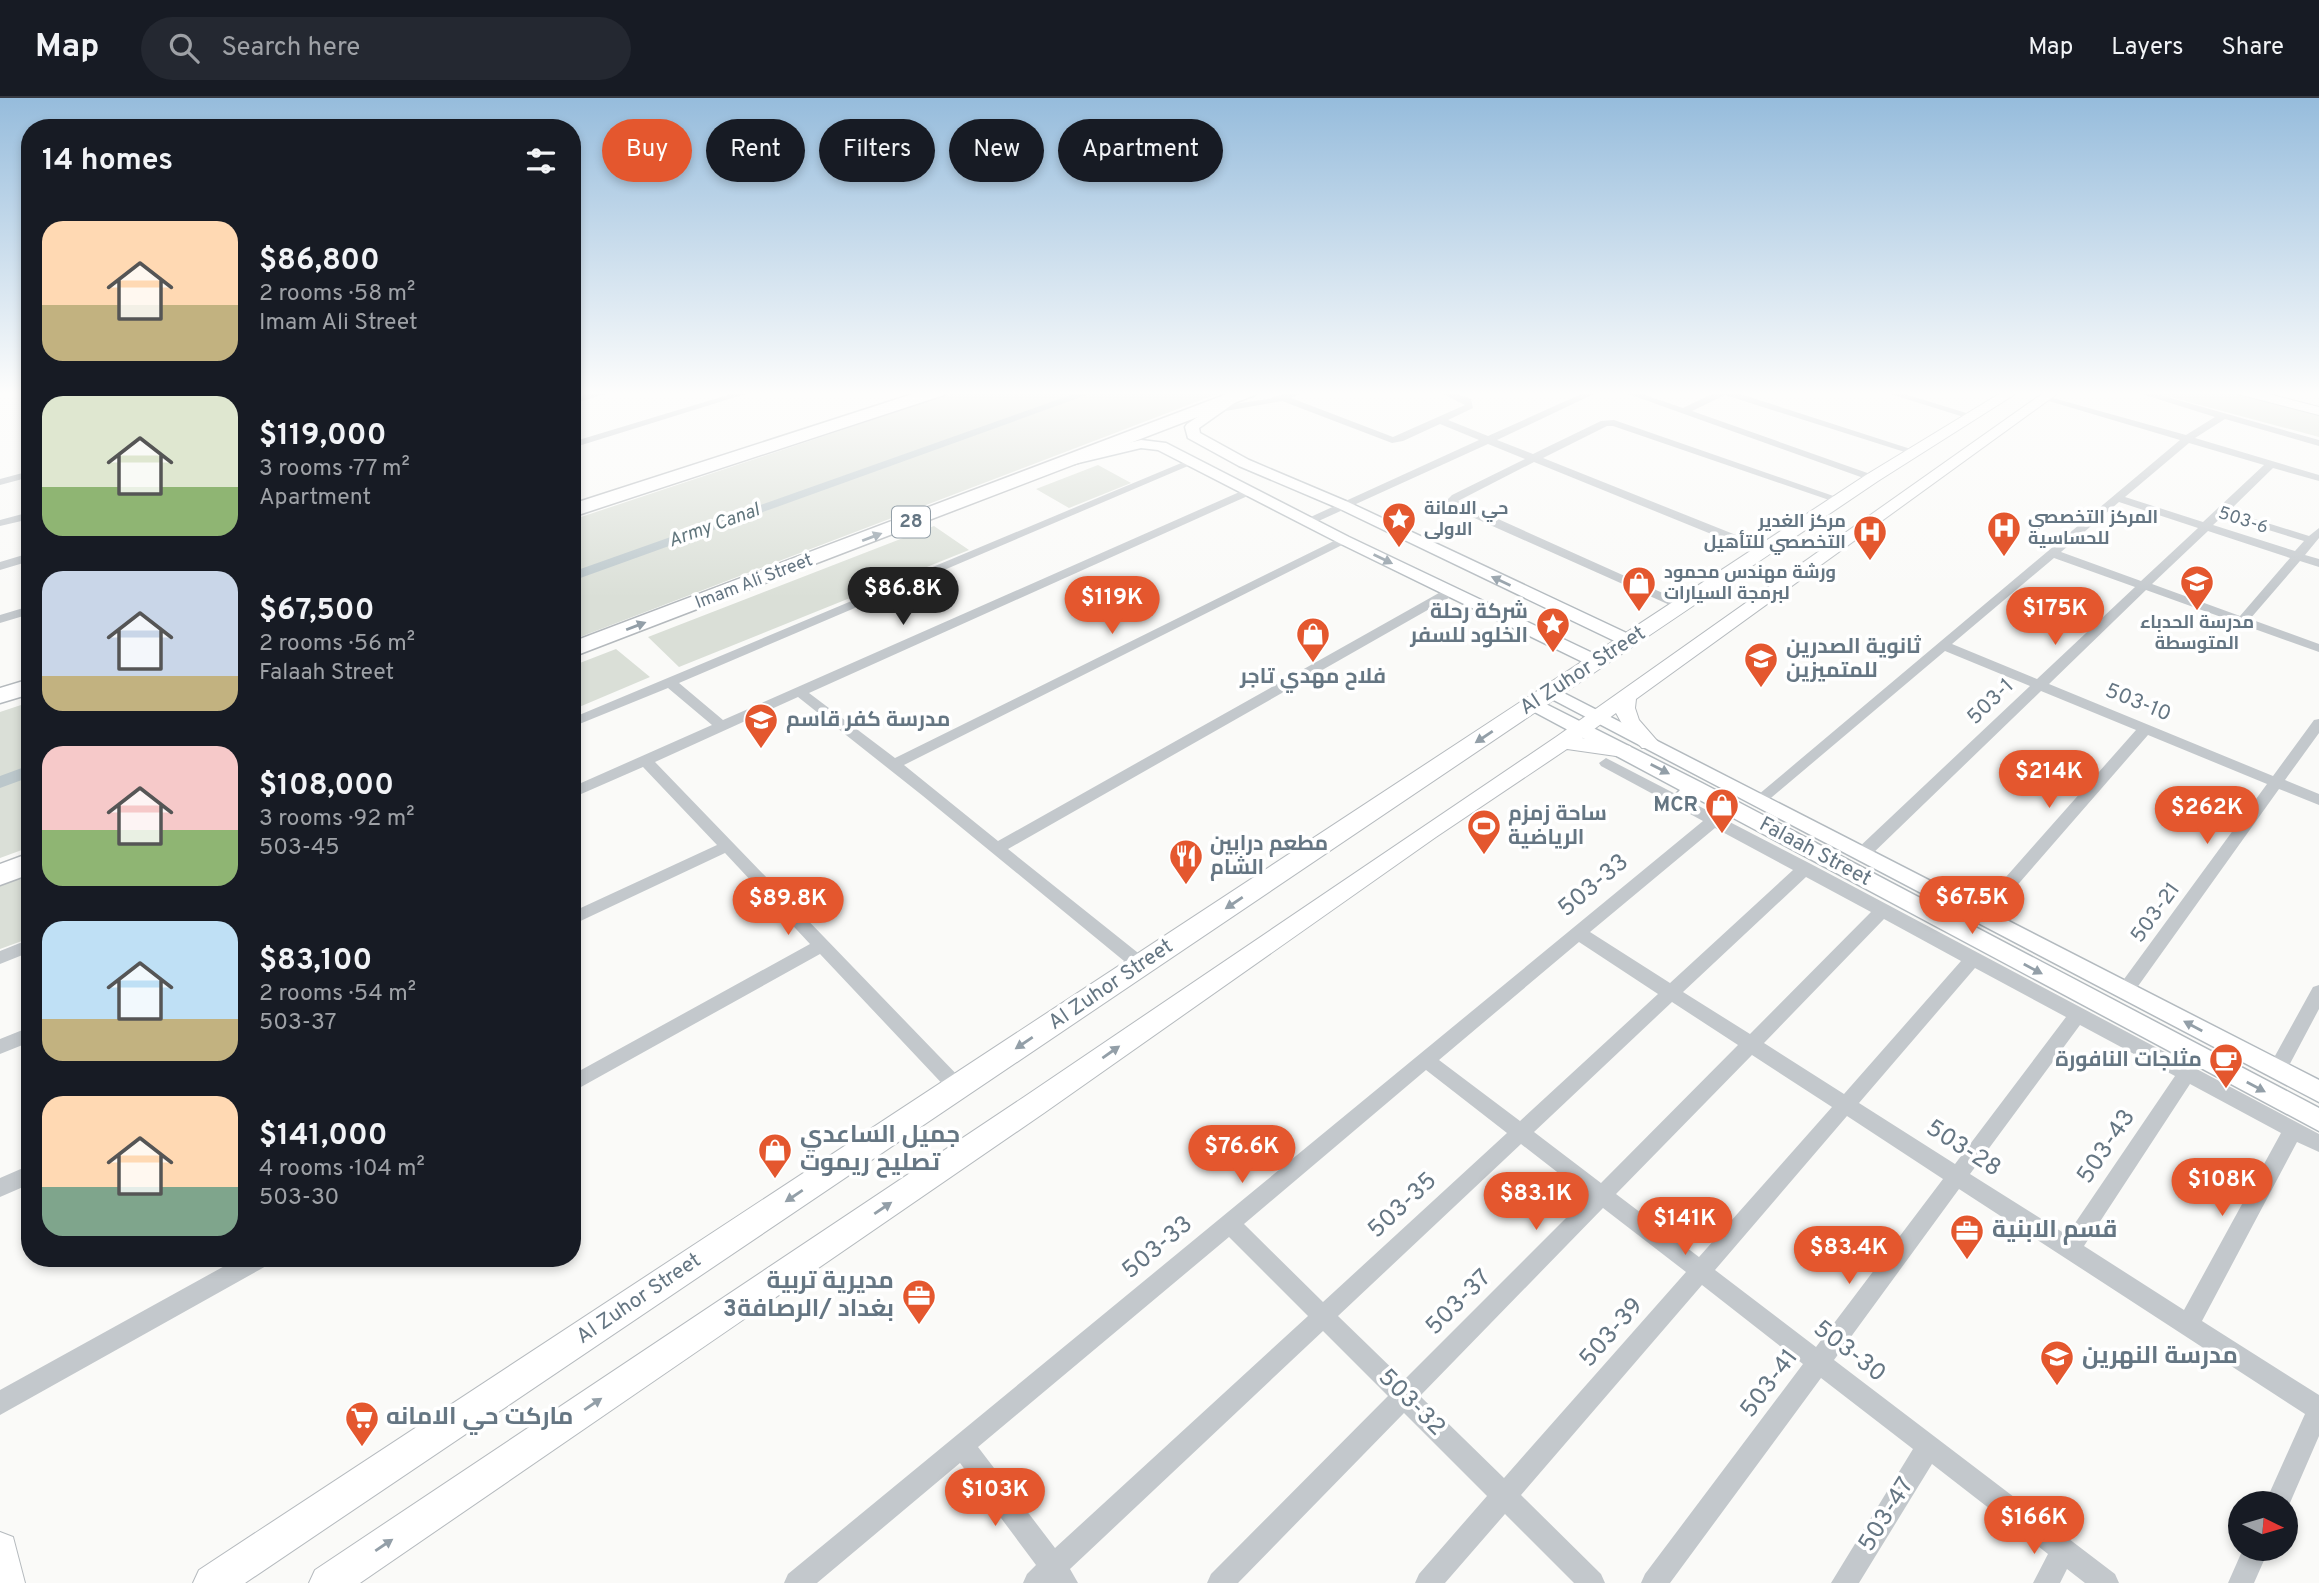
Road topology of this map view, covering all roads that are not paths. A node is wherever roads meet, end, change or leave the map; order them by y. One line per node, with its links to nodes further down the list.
1 (727, 460): 26 (highway)
2 (1074, 460): 48 (highway, Imam Ali Street / 28, one-way to 2)
3 (1185, 460): 14 (street)
4 (1239, 460): 25 (street)
5 (1441, 460): 25 (street)
6 (1528, 460): 42 (street)
7 (1538, 460): 34 (street)
8 (1723, 460): 24 (street)
9 (1822, 460): 19 (street)
10 (1902, 460): 19 (main road, Al Zuhor Street)
11 (1956, 460): 55 (main road, Al Zuhor Street)
12 (2162, 460): 23 (street)
13 (2259, 460): 15 (street)
14 (1190, 463): 22 (street); 51 (street)
15 (2271, 464): 20 (street); 27 (street, 503-1)
16 (21, 468): 17 (street)
17 (0, 474)
18 (21, 476): 21 (street)
19 (1872, 478): 24 (main road, Al Zuhor Street)
20 (2319, 478)
21 (0, 482)
22 (1248, 492): 29 (street); 54 (street)
23 (2117, 498): 31 (street, 503-6); 35 (street)
24 (1839, 500): 34 (main road, Al Zuhor Street)
25 (1343, 505): 29 (street); 46 (street, one-way to 25)
26 (581, 508)
27 (2221, 512): 31 (street, 503-1); 32 (street)
28 (21, 517): 30 (street)
29 (1308, 522): 33 (street)
30 (0, 523)
31 (2205, 527): 36 (street, 503-6); 40 (street, 503-1)
32 (2315, 535): 36 (street)
33 (1344, 540): 41 (street, one-way to 41); 65 (street)
34 (1762, 550): 42 (main road, Al Zuhor Street)
35 (2052, 553): 40 (street); 47 (street)
36 (2297, 556): 38 (street, 503-6); 45 (street)
37 (21, 560): 39 (street)
38 (2319, 563)
39 (0, 566)
40 (2144, 586): 45 (street); 52 (street, 503-1)
41 (1450, 592): 50 (street); 73 (street)
42 (1681, 606): 46 (main road, Al Zuhor Street)
43 (21, 613): 44 (street)
44 (0, 619)
45 (2242, 621): 49 (street)
46 (1629, 641): 50 (main road, Al Zuhor Street)
47 (1942, 645): 52 (street, 503-10); 69 (street)
48 (581, 647)
49 (2319, 648)
50 (1597, 662): 57 (main road, Al Zuhor Street)
51 (671, 683): 58 (street); 60 (street)
52 (2039, 685): 62 (street, 503-10); 74 (street, 503-1)
53 (21, 690): 56 (highway)
54 (800, 692): 60 (street); 65 (street)
55 (1628, 694): 61 (main road, Al Zuhor Street); 63 (main road)
56 (0, 696)
57 (1543, 698): 61 (street, Falaah Street); 86 (main road, Al Zuhor Street, one-way to 86)
58 (581, 719)
59 (2319, 723): 66 (street, 503-21)
60 (722, 727): 64 (street)
61 (1580, 729): 63 (street, Falaah Street); 68 (street, Falaah Street); 128 (main road, Al Zuhor Street, one-way to 61)
62 (2145, 729): 66 (street, 503-10); 80 (street)
63 (1648, 743): 69 (street, Falaah Street)
64 (646, 761): 67 (street); 72 (street)
65 (895, 764): 73 (street)
66 (2276, 782): 70 (street, 503-10); 87 (street, 503-21)
67 (581, 789)
68 (1687, 795): 71 (street); 101 (street, Falaah Street, one-way to 101)
69 (1759, 800): 74 (street, Falaah Street)
70 (2319, 800)
71 (1714, 820): 76 (street); 81 (street, 503-33)
72 (727, 846): 79 (street); 82 (street)
73 (996, 849): 86 (street)
74 (1862, 854): 80 (street, Falaah Street)
75 (21, 867): 77 (highway)
76 (1805, 868): 78 (street); 89 (street, 503-35)
77 (0, 875)
78 (1883, 910): 85 (street); 92 (street, 503-37)
79 (581, 915)
80 (1981, 916): 87 (street, Falaah Street)
81 (1578, 933): 89 (street, 503-28); 94 (street, 503-33)
82 (822, 945): 97 (street); 98 (street)
83 (21, 949): 84 (street)
84 (0, 958)
85 (1973, 958): 90 (street); 100 (street, 503-39)
86 (1141, 965): 98 (main road, Al Zuhor Street, one-way to 98)
87 (2125, 991): 95 (street, Falaah Street, one-way to 87)
88 (2319, 992): 95 (street)
89 (1671, 993): 92 (street, 503-28); 103 (street, 503-35)
90 (2078, 1014): 96 (street); 105 (street, 503-41)
91 (21, 1038): 93 (street)
92 (1751, 1044): 100 (street, 503-28); 108 (street, 503-37)
93 (0, 1047)
94 (1426, 1060): 103 (street, 503-30); 109 (street, 503-33)
95 (2277, 1070): 99 (street, Falaah Street)
96 (2187, 1073): 102 (street); 110 (street, 503-43)
97 (581, 1079)
98 (957, 1087): 125 (main road, Al Zuhor Street, one-way to 125)
99 (2319, 1092)
100 (1845, 1105): 105 (street, 503-28); 112 (street, 503-39)
101 (2319, 1120)
102 (2294, 1130): 104 (street); 114 (street)
103 (1521, 1132): 108 (street, 503-30); 113 (street, 503-35)
104 (2319, 1144)
105 (1957, 1177): 110 (street, 503-28); 115 (street, 503-41)
106 (21, 1178): 107 (street)
107 (0, 1188)
108 (1602, 1195): 112 (street, 503-30); 116 (street, 503-37)
109 (1229, 1223): 113 (street, 503-32); 119 (street, 503-33)
110 (2070, 1249): 114 (street, 503-28)
111 (244, 1267): 117 (street)
112 (1701, 1271): 115 (street, 503-30); 122 (street, 503-39)
113 (1323, 1316): 116 (street, 503-32); 126 (street, 503-35)
114 (2188, 1325): 118 (street, 503-28)
115 (1819, 1362): 120 (street, 503-30); 133 (street, 503-41)
116 (1404, 1396): 122 (street, 503-32); 130 (street, 503-37)
117 (0, 1403)
118 (2319, 1409): 121 (street)
119 (962, 1446): 126 (street); 129 (street, 503-33)
120 (1929, 1446): 123 (street, 503-30); 134 (street, 503-47)
121 (2282, 1491)
122 (1504, 1496): 131 (street, 503-39); 132 (street, 503-32)
123 (2064, 1550): 135 (street); 136 (street, 503-30)
124 (2251, 1561): 137 (street)
125 (223, 1575): 127 (main road, Al Zuhor Street)
126 (1051, 1578)
127 (201, 1583)
128 (328, 1583)
129 (797, 1583)
130 (1220, 1583)
131 (1428, 1583)
132 (1592, 1583)
133 (1654, 1583)
134 (1844, 1583)
135 (2046, 1583)
136 (2106, 1583)
137 (2241, 1583)

